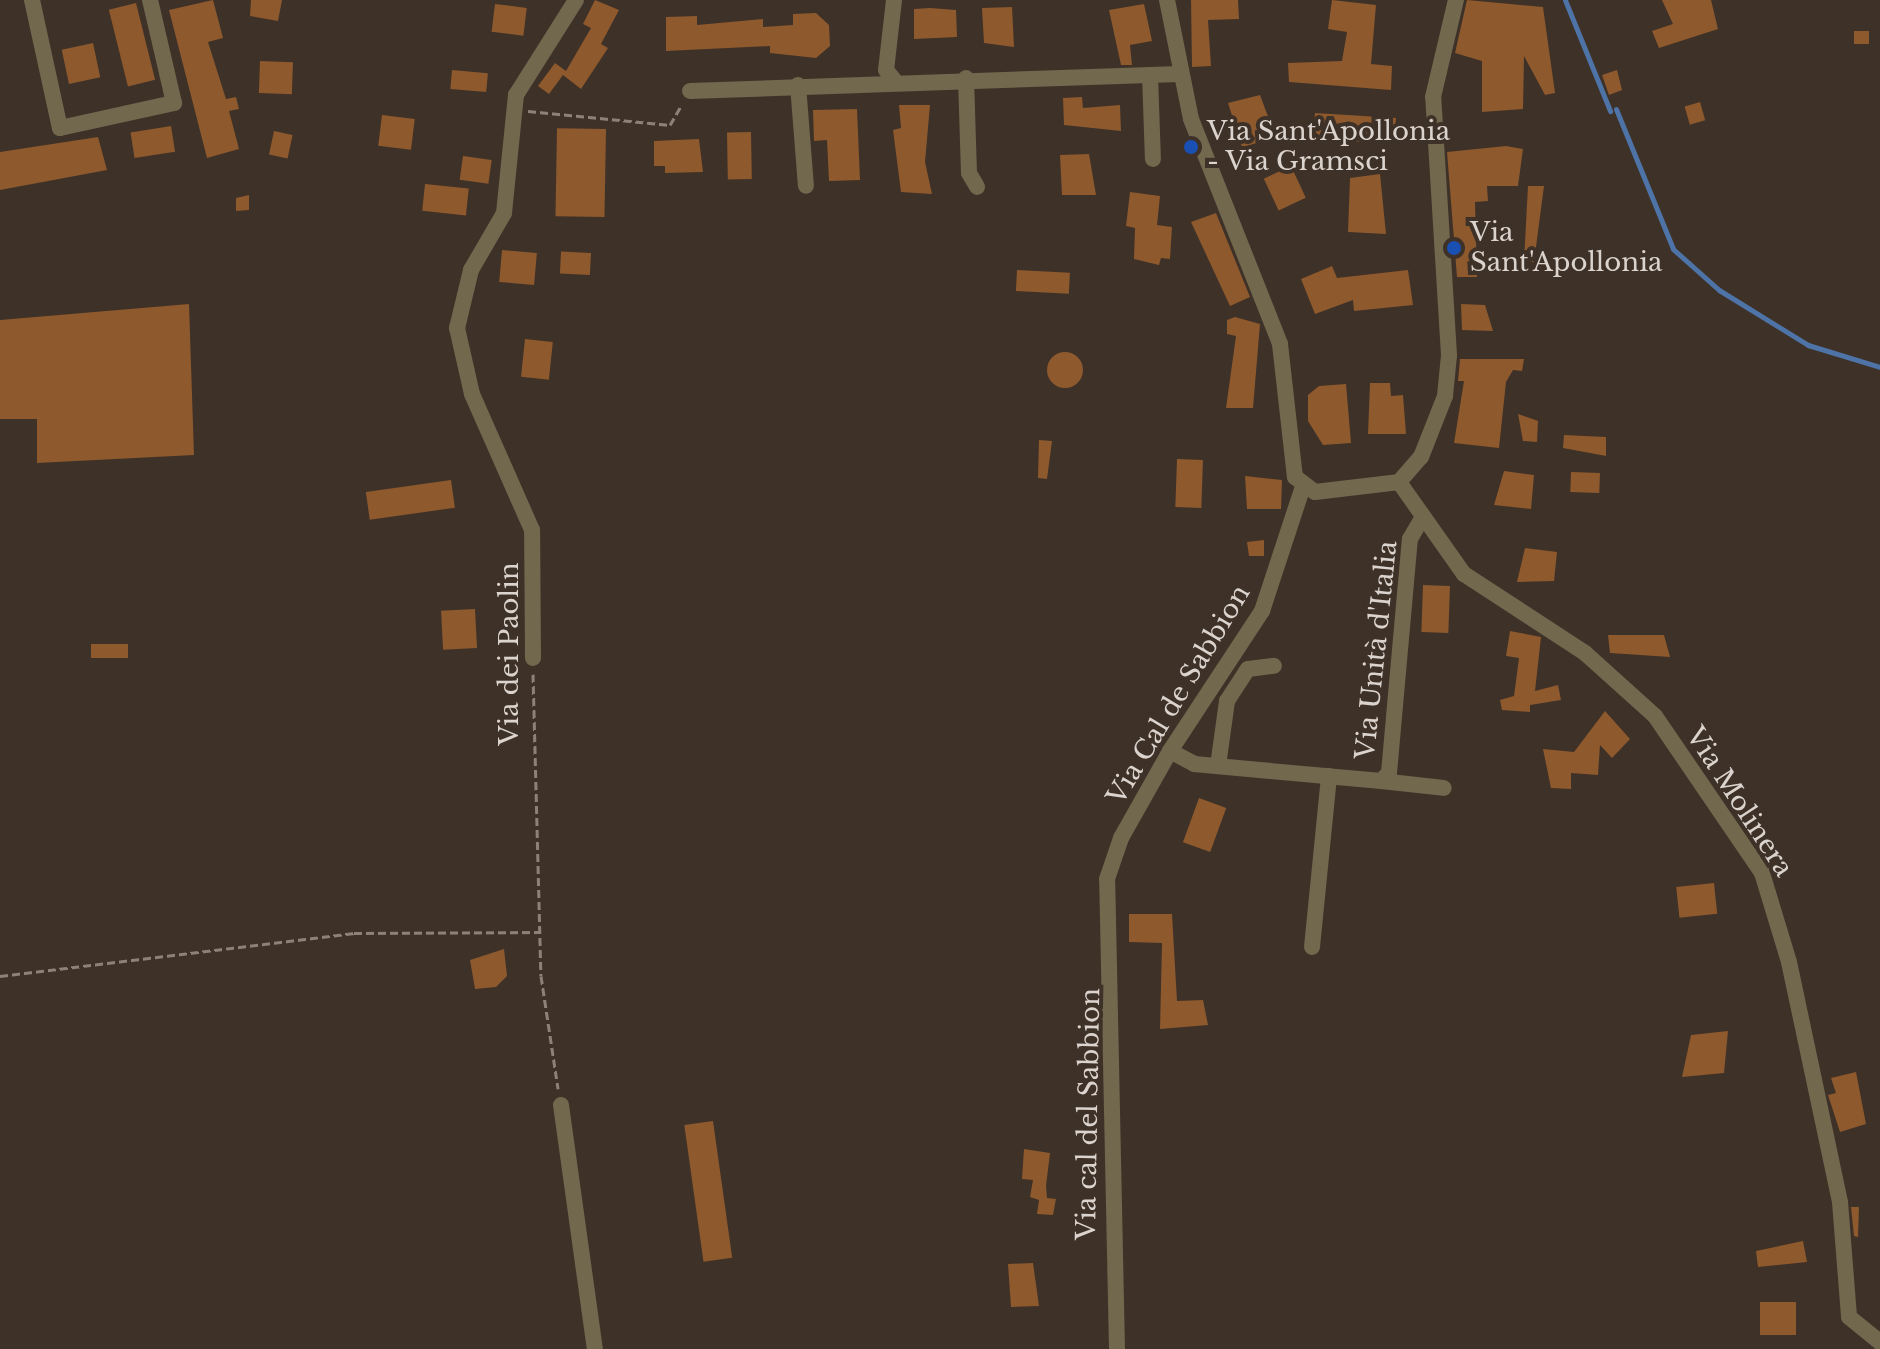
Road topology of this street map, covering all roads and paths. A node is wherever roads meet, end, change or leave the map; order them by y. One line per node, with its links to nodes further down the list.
1 (32, 0): 2 (street)
2 (150, 0)
3 (576, 0): 13 (street, Via dei Paolin)
4 (894, 0): 10 (street)
5 (1167, 0): 7 (street)
6 (1456, 0): 17 (street)
7 (1180, 74): 8 (street); 18 (street)
8 (1150, 75): 9 (street); 14 (street)
9 (966, 78): 10 (street); 16 (street)
10 (894, 80): 11 (street)
11 (798, 85): 12 (street); 15 (street)
12 (690, 91): 13 (path)
13 (512, 110): 20 (street, Via dei Paolin)
14 (1153, 159)
15 (806, 186)
16 (977, 187)
17 (1399, 482): 18 (street); 19 (street, Via Molinera)
18 (1302, 489): 22 (street, Via Cal de Sabbion)
19 (1421, 520): 25 (street, Via Unità d'Italia); 32 (street, Via Molinera)
20 (533, 658): 28 (path, Via dei Paolin)
21 (1274, 666): 23 (street)
22 (1170, 751): 23 (street, Via Unità d'Italia); 27 (street, Via Cal de Sabbion)
23 (1218, 766): 24 (street, Via Unità d'Italia)
24 (1329, 776): 25 (street, Via Unità d'Italia); 29 (street, Via Unità d'Italia)
25 (1381, 781): 26 (street)
26 (1444, 788)
27 (1107, 879): 34 (street, Via cal del Sabbion)
28 (541, 932): 30 (path); 31 (path, Via dei Paolin)
29 (1312, 947)
30 (0, 976)
31 (561, 1105): 33 (street)
32 (1880, 1342)
33 (595, 1349)
34 (1117, 1349)

